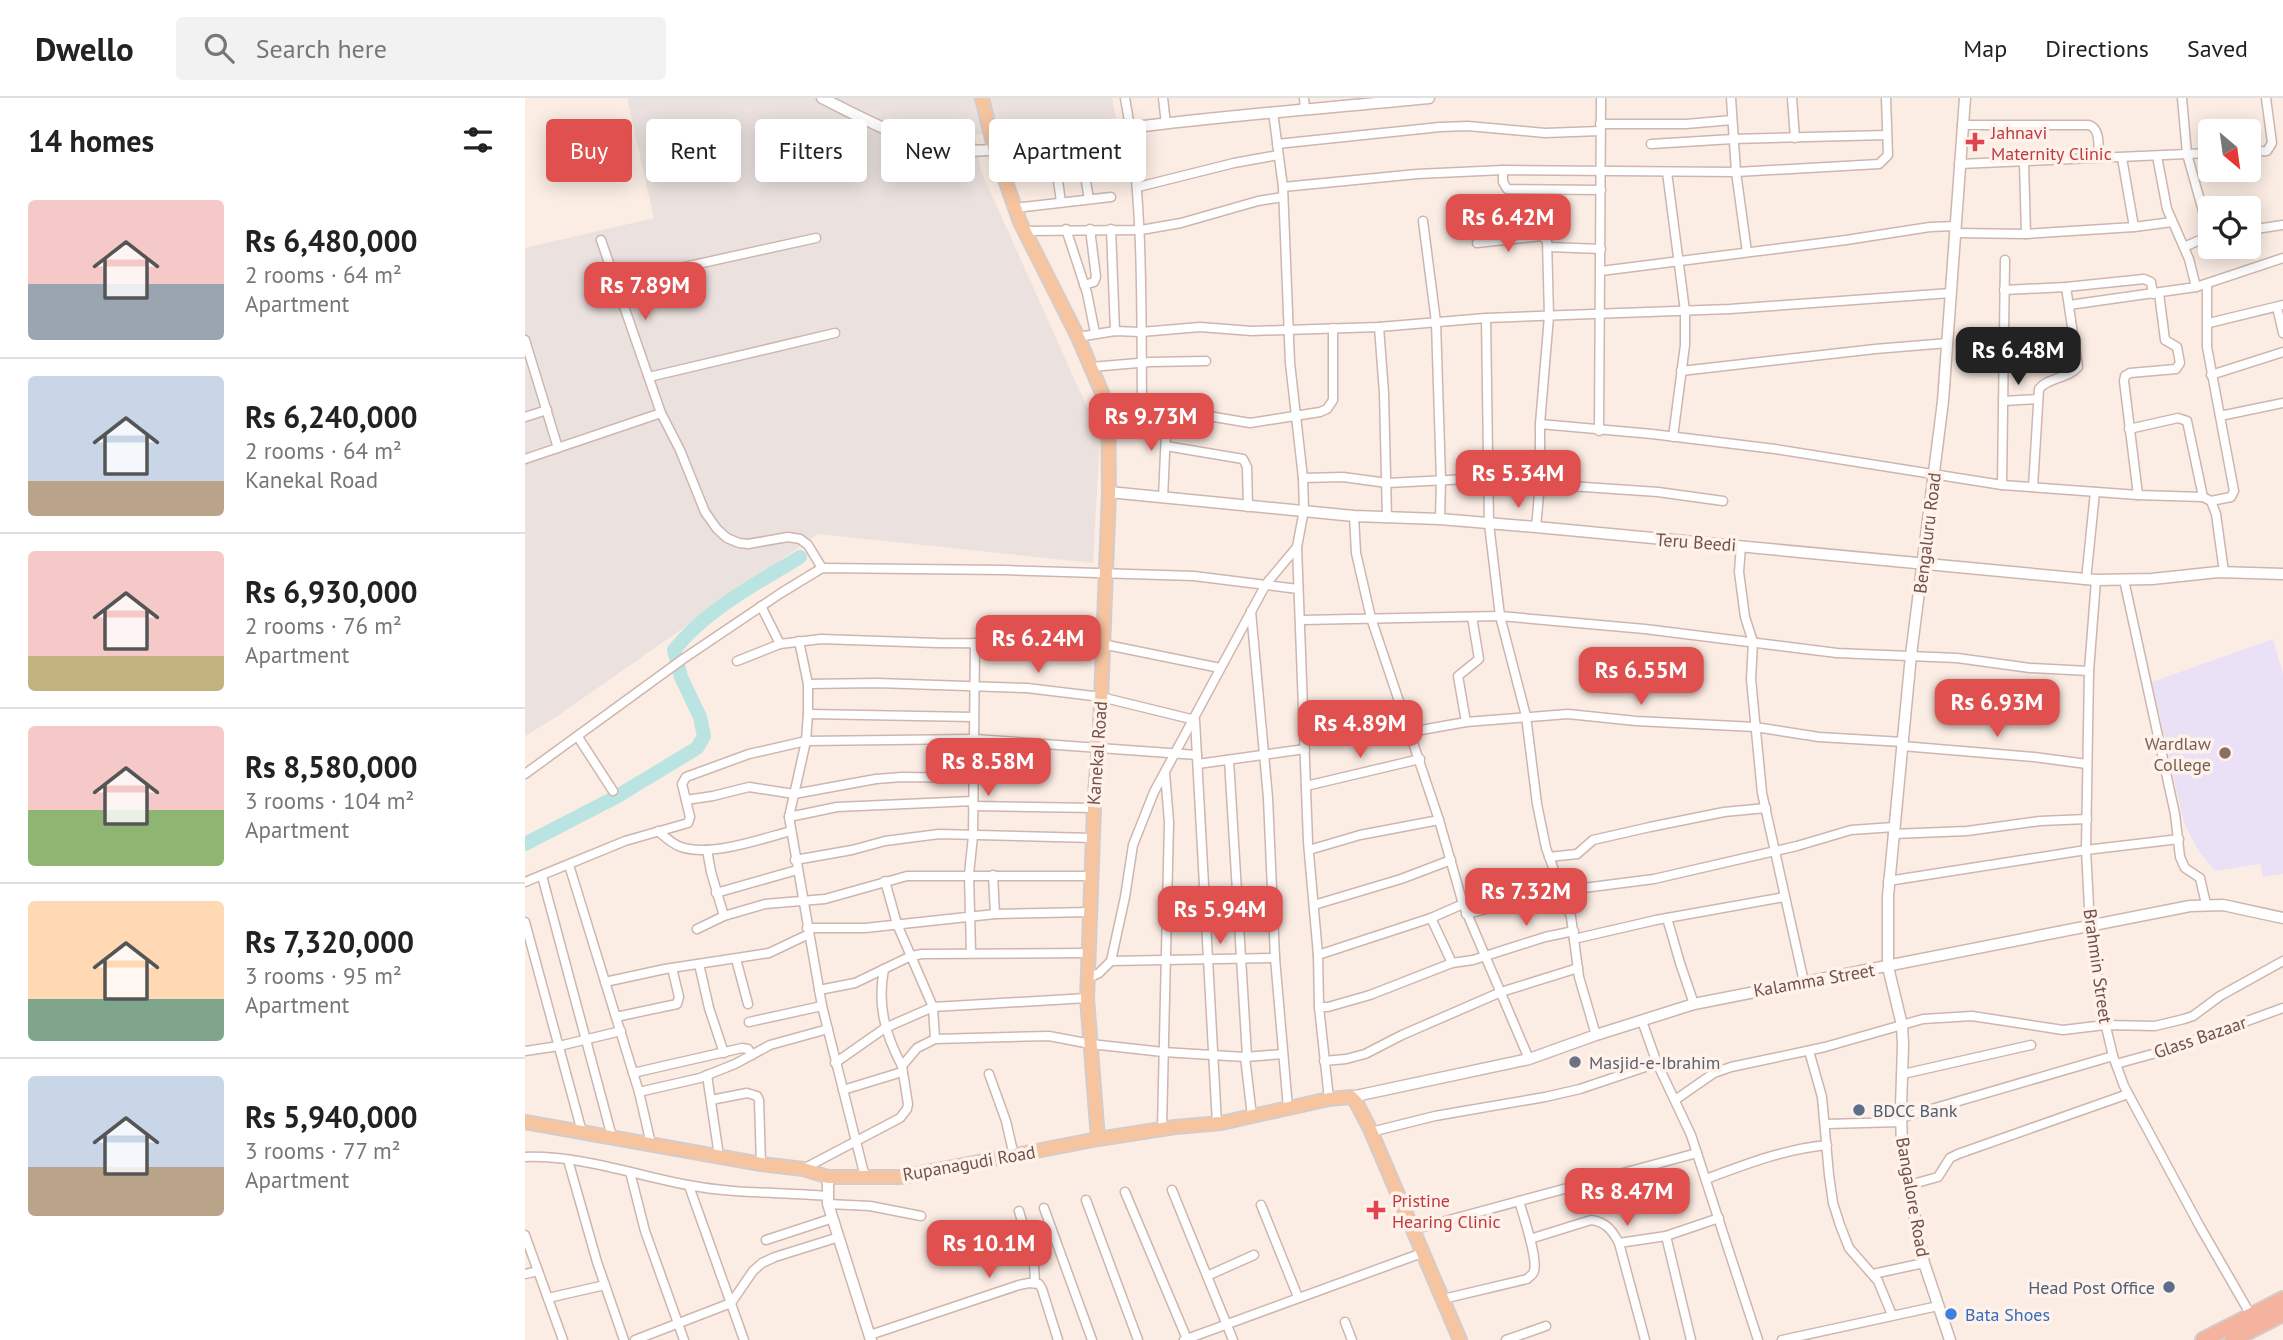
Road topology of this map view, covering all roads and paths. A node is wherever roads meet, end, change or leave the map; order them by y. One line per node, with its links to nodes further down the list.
1 (822, 98): 28 (street)
2 (982, 98): 21 (main road, Kanekal Road)
3 (1125, 98): 16 (street)
4 (1163, 98): 18 (street)
5 (1304, 98): 14 (street)
6 (1429, 98): 14 (street)
7 (1601, 98): 22 (street)
8 (1731, 98): 17 (street)
9 (1792, 98): 24 (street)
10 (1886, 98): 23 (street)
11 (1965, 98): 19 (street, Bengaluru Road)
12 (2182, 98): 30 (street)
13 (2266, 98): 29 (street)
14 (1305, 110): 15 (street)
15 (1273, 112): 18 (street); 26 (street)
16 (1129, 119)
17 (1732, 120): 22 (street); 25 (street)
18 (1165, 124): 20 (street)
19 (1962, 125): 34 (street); 37 (street, Bengaluru Road)
20 (1146, 126)
21 (989, 127)
22 (1600, 127): 26 (street); 38 (street)
23 (1887, 135): 24 (street); 41 (street)
24 (1795, 138): 25 (street)
25 (1734, 139): 27 (street); 41 (street)
26 (1277, 144): 32 (street)
27 (1651, 144)
28 (989, 151)
29 (2261, 151)
30 (2187, 154): 31 (street); 33 (street); 49 (street)
31 (2198, 154)
32 (1278, 155): 46 (street); 47 (street)
33 (2157, 156): 35 (street); 56 (street)
34 (2099, 158): 35 (street); 36 (street)
35 (2122, 158): 58 (street)
36 (2024, 162): 37 (street); 66 (street)
37 (1959, 164): 64 (street, Bengaluru Road)
38 (1601, 169): 39 (street); 40 (street); 48 (street)
39 (1503, 170): 47 (street); 48 (street)
40 (1667, 172): 41 (street); 77 (street)
41 (1736, 172): 74 (street)
42 (1006, 182): 54 (main road, Kanekal Road)
43 (1058, 182): 53 (street)
44 (1086, 182): 52 (street)
45 (1137, 182): 46 (street)
46 (1138, 187): 63 (street)
47 (1283, 187): 51 (street)
48 (1601, 190): 73 (street)
49 (2199, 196)
50 (1111, 197): 52 (street)
51 (1283, 197): 63 (street); 97 (street)
52 (1089, 199): 53 (street)
53 (1061, 202): 54 (street)
54 (1015, 208): 65 (main road, Kanekal Road)
55 (1423, 221): 93 (street)
56 (2172, 222): 58 (street); 72 (street)
57 (2283, 225): 59 (street)
58 (2134, 228): 66 (street)
59 (2261, 228)
60 (1066, 229): 61 (street); 65 (street); 80 (street)
61 (1090, 229): 62 (street); 80 (street)
62 (1111, 229): 63 (street); 98 (street)
63 (1141, 230): 99 (street)
64 (1955, 230): 66 (street); 74 (street); 85 (street, Bengaluru Road)
65 (1024, 231): 103 (main road, Kanekal Road)
66 (2026, 234)
67 (816, 238): 79 (street)
68 (601, 240): 79 (street)
69 (2198, 241): 72 (street)
70 (1477, 243): 71 (street)
71 (1549, 247): 73 (street); 91 (street)
72 (2184, 247): 83 (street)
73 (1601, 249): 78 (street)
74 (1747, 252): 77 (street)
75 (2283, 258): 81 (street)
76 (2005, 260): 84 (street)
77 (1677, 262): 78 (street); 89 (street)
78 (1601, 271): 90 (street)
79 (616, 282): 114 (street)
80 (1084, 285): 101 (street)
81 (2207, 285): 83 (street); 94 (street)
82 (2066, 287): 84 (street); 86 (street); 87 (street)
83 (2196, 287): 86 (street)
84 (2004, 290): 116 (street)
85 (1951, 293): 89 (street); 105 (street, Bengaluru Road)
86 (2156, 293): 87 (street); 127 (street)
87 (2069, 305): 115 (street)
88 (2280, 306): 94 (street); 102 (street)
89 (1685, 311): 90 (street); 110 (street)
90 (1599, 315): 91 (street); 128 (street)
91 (1549, 316): 92 (street); 126 (street)
92 (1486, 318): 93 (street); 135 (street)
93 (1436, 322): 95 (street); 136 (street)
94 (2209, 323): 112 (street)
95 (1379, 327): 96 (street); 137 (street)
96 (1333, 328): 97 (street); 124 (street)
97 (1289, 329): 99 (street); 124 (street)
98 (1115, 331): 99 (street); 101 (street)
99 (1141, 332): 108 (street)
100 (835, 333): 114 (street)
101 (1095, 333): 103 (street)
102 (2283, 333)
103 (1078, 337): 109 (main road, Kanekal Road)
104 (525, 340): 111 (street)
105 (1948, 343): 110 (street); 133 (street, Bengaluru Road)
106 (2283, 352): 112 (street)
107 (1206, 361): 108 (street)
108 (1141, 363): 109 (street); 118 (street)
109 (1091, 367): 119 (main road, Kanekal Road)
110 (1681, 371): 129 (street)
111 (536, 373): 113 (street); 121 (street)
112 (2211, 375): 123 (street)
113 (525, 376)
114 (649, 377): 122 (street)
115 (2037, 399): 116 (street); 140 (street)
116 (2003, 401): 139 (street)
117 (2283, 403): 123 (street)
118 (1142, 405): 119 (street); 120 (street)
119 (1108, 407): 141 (main road, Kanekal Road)
120 (1167, 409): 124 (street); 130 (street)
121 (547, 410): 125 (street); 131 (street)
122 (661, 413): 131 (street); 157 (street)
123 (2220, 416): 145 (street)
124 (1295, 417): 134 (street)
125 (525, 418)
126 (1540, 424): 128 (street); 138 (street)
127 (2129, 429): 143 (street); 145 (street)
128 (1599, 431): 129 (street)
129 (1673, 437): 133 (street)
130 (1166, 446): 144 (street); 147 (street)
131 (558, 448): 132 (street)
132 (525, 459)
133 (1934, 474): 139 (street); 156 (street, Bengaluru Road)
134 (1303, 478): 137 (street); 148 (street)
135 (1488, 478): 136 (street); 152 (street)
136 (1441, 480): 137 (street); 151 (street)
137 (1387, 483): 150 (street)
138 (1540, 484): 146 (street); 153 (street)
139 (2002, 485): 140 (street)
140 (2033, 487): 142 (street)
141 (1109, 492): 144 (street, Teru Beedi); 159 (main road, Kanekal Road)
142 (2095, 492): 143 (street); 161 (street, Brahmin Street)
143 (2138, 495): 145 (street)
144 (1163, 498): 147 (street, Teru Beedi)
145 (2207, 499): 158 (street)
146 (1723, 501)
147 (1248, 507): 148 (street, Teru Beedi)
148 (1304, 510): 149 (street, Teru Beedi); 155 (street)
149 (1354, 516): 150 (street, Teru Beedi); 169 (street)
150 (1387, 518): 151 (street, Teru Beedi)
151 (1440, 519): 152 (street, Teru Beedi)
152 (1489, 524): 153 (street, Teru Beedi); 167 (street)
153 (1537, 527): 154 (street, Teru Beedi)
154 (1741, 545): 156 (street, Teru Beedi); 172 (street)
155 (1297, 547): 163 (street); 164 (street)
156 (1923, 564): 161 (street, Teru Beedi); 176 (street, Bengaluru Road)
157 (822, 568): 159 (street); 165 (street)
158 (2224, 572): 160 (street, Teru Beedi); 162 (street, Teru Beedi)
159 (1106, 573): 163 (street); 175 (main road, Kanekal Road)
160 (2283, 574)
161 (2091, 580): 162 (street, Teru Beedi); 179 (street, Brahmin Street)
162 (2124, 580): 220 (street)
163 (1266, 584): 164 (street); 166 (street)
164 (1298, 589): 170 (street)
165 (761, 606): 174 (street); 190 (street)
166 (1251, 611): 178 (street); 197 (street)
167 (1500, 616): 168 (street); 172 (street); 184 (street)
168 (1472, 617): 169 (street); 187 (street)
169 (1371, 618): 170 (street); 189 (street)
170 (1302, 620): 195 (street)
171 (799, 641): 173 (street); 174 (street); 180 (street)
172 (1753, 642): 176 (street); 188 (street)
173 (975, 643): 175 (street); 181 (street)
174 (780, 644): 177 (street)
175 (1102, 644): 178 (street); 182 (main road, Kanekal Road)
176 (1911, 655): 179 (street); 193 (street, Bengaluru Road)
177 (737, 661)
178 (1220, 668): 186 (street)
179 (2089, 671): 201 (street, Brahmin Street)
180 (808, 684): 181 (street); 183 (street)
181 (974, 687): 182 (street); 185 (street)
182 (1101, 697): 186 (street); 194 (main road, Kanekal Road)
183 (809, 714): 185 (street); 192 (street)
184 (1526, 716): 187 (street); 188 (street); 225 (street)
185 (973, 717): 191 (street)
186 (1195, 720): 196 (street); 198 (street)
187 (1466, 722): 189 (street)
188 (1755, 727): 193 (street); 211 (street)
189 (1410, 732): 200 (street)
190 (578, 737): 203 (street); 206 (street)
191 (975, 739): 192 (street); 194 (street); 204 (street)
192 (806, 741): 207 (street); 208 (street)
193 (1903, 744): 201 (street); 217 (street, Bengaluru Road)
194 (1098, 747): 196 (street); 210 (main road, Kanekal Road)
195 (1305, 749): 197 (street); 205 (street)
196 (1175, 754): 198 (street); 202 (street)
197 (1263, 755): 199 (street); 263 (street)
198 (1198, 760): 199 (street); 268 (street)
199 (1229, 760): 265 (street)
200 (1419, 760): 205 (street); 214 (street)
201 (2087, 764): 213 (street, Brahmin Street)
202 (1165, 773): 266 (street); 267 (street)
203 (525, 774)
204 (974, 778): 207 (street); 209 (street)
205 (1306, 786): 222 (street)
206 (613, 791)
207 (794, 794): 208 (street); 212 (street)
208 (686, 800): 215 (street)
209 (973, 804): 210 (street); 212 (street); 218 (street)
210 (1094, 808): 219 (main road, Kanekal Road)
211 (1766, 808): 223 (street); 225 (street)
212 (789, 817): 216 (street)
213 (2087, 819): 217 (street); 224 (street, Brahmin Street)
214 (1439, 820): 222 (street); 227 (street)
215 (658, 831): 221 (street); 228 (street)
216 (791, 831): 221 (street); 226 (street)
217 (1893, 831): 223 (street); 235 (street, Bengaluru Road)
218 (973, 836): 219 (street); 226 (street); 230 (street)
219 (1093, 838): 233 (main road, Kanekal Road)
220 (2179, 839): 224 (street); 242 (street)
221 (707, 850): 238 (street)
222 (1309, 850): 243 (street)
223 (1775, 850): 237 (street); 239 (street)
224 (2086, 850): 235 (street); 254 (street, Brahmin Street)
225 (1549, 857): 237 (street)
226 (795, 860): 229 (street)
227 (1451, 860): 241 (street); 243 (street)
228 (569, 865): 232 (street); 277 (street)
229 (797, 870): 238 (street); 240 (street)
230 (969, 874): 231 (street); 234 (street); 248 (street)
231 (993, 875): 233 (street); 245 (street)
232 (542, 876): 236 (street); 298 (street)
233 (1091, 876): 244 (main road, Kanekal Road)
234 (885, 881): 240 (street); 253 (street)
235 (1888, 881): 272 (street, Bengaluru Road)
236 (525, 883)
237 (1560, 891): 246 (street); 257 (street)
238 (716, 893): 247 (street)
239 (1784, 897): 250 (street); 278 (street)
240 (802, 901): 247 (street); 256 (street)
241 (1463, 904): 246 (street); 249 (street)
242 (2206, 904): 251 (street, Kalamma Street); 254 (street, Kalamma Street)
243 (1314, 905): 260 (street)
244 (1090, 912): 245 (street); 259 (main road, Kanekal Road)
245 (995, 914): 248 (street)
246 (1466, 914): 262 (street)
247 (724, 916): 255 (street)
248 (970, 916): 253 (street); 258 (street)
249 (1431, 918): 260 (street); 270 (street)
250 (1667, 918): 257 (street); 283 (street)
251 (2283, 918)
252 (525, 922): 301 (street)
253 (897, 924): 256 (street); 261 (street)
254 (2089, 926): 272 (street, Kalamma Street); 292 (street, Brahmin Street)
255 (697, 929)
256 (808, 931): 264 (street); 279 (street)
257 (1574, 935): 262 (street); 274 (street)
258 (971, 953): 259 (street); 261 (street)
259 (1088, 953): 276 (main road, Kanekal Road)
260 (1318, 955): 286 (street)
261 (911, 956): 275 (street); 285 (street)
262 (1486, 956): 270 (street); 280 (street)
263 (1275, 958): 265 (street); 306 (street)
264 (736, 959): 271 (street); 282 (street)
265 (1242, 959): 268 (street); 309 (street)
266 (1165, 960): 267 (street); 268 (street); 304 (street)
267 (1111, 961): 276 (street)
268 (1209, 961): 308 (street)
269 (2283, 961): 292 (street)
270 (1452, 963): 286 (street)
271 (699, 964): 273 (street); 305 (street)
272 (1888, 967): 278 (street, Kalamma Street); 291 (street, Bangalore Road)
273 (672, 968): 277 (street); 288 (street)
274 (1578, 968): 280 (street); 296 (street)
275 (884, 969): 279 (street); 293 (street)
276 (1089, 978): 281 (main road, Kanekal Road)
277 (605, 982): 288 (street)
278 (1804, 982): 283 (street, Kalamma Street)
279 (819, 990): 284 (street)
280 (1501, 992): 310 (street); 312 (street)
281 (1087, 998): 285 (street); 299 (main road, Kanekal Road)
282 (748, 1004)
283 (1695, 1004): 289 (street, Kalamma Street)
284 (822, 1006): 290 (street); 294 (street)
285 (933, 1007): 293 (street); 297 (street)
286 (1319, 1007): 312 (street)
287 (2283, 1008): 311 (street, Glass Bazaar)
288 (617, 1017): 295 (street)
289 (1642, 1021): 296 (street, Kalamma Street); 314 (street)
290 (749, 1022)
291 (1902, 1025): 292 (street); 303 (street); 318 (street, Bangalore Road)
292 (2105, 1025): 311 (street, Brahmin Street)
293 (885, 1028): 313 (street); 315 (street)
294 (828, 1029): 307 (street); 313 (street)
295 (621, 1031): 298 (street); 316 (street)
296 (1596, 1035): 310 (street, Kalamma Street)
297 (935, 1038): 299 (street); 315 (street)
298 (586, 1040): 301 (street); 336 (street)
299 (1091, 1044): 304 (street); 337 (main road, Kanekal Road)
300 (2031, 1045): 318 (street)
301 (559, 1046): 302 (street); 335 (street)
302 (525, 1051)
303 (1809, 1051): 326 (street); 332 (street)
304 (1163, 1052): 308 (street); 333 (street)
305 (724, 1053): 307 (street); 316 (street)
306 (1283, 1054): 309 (street); 327 (street)
307 (752, 1055): 319 (street)
308 (1212, 1056): 309 (street); 331 (street)
309 (1246, 1056): 328 (street)
310 (1529, 1059): 323 (street, Kalamma Street)
311 (2114, 1060): 322 (street, Brahmin Street); 329 (street, Glass Bazaar)
312 (1324, 1061): 324 (street)
313 (835, 1063): 320 (street)
314 (1657, 1063): 326 (street); 334 (street)
315 (902, 1069): 320 (street); 338 (street)
316 (633, 1073): 321 (street)
317 (989, 1074): 343 (street)
318 (1903, 1074): 329 (street, Bangalore Road)
319 (706, 1075): 321 (street); 325 (street)
320 (843, 1090): 338 (street)
321 (639, 1092): 339 (street)
322 (2128, 1094): 352 (street); 389 (street, Brahmin Street)
323 (1351, 1097): 324 (main road, Rupanagudi Road); 334 (main road)
324 (1329, 1099): 327 (main road, Rupanagudi Road)
325 (711, 1100): 342 (street); 346 (street)
326 (1675, 1100): 341 (street)
327 (1288, 1108): 328 (main road, Rupanagudi Road)
328 (1252, 1116): 331 (main road, Rupanagudi Road)
329 (1901, 1120): 332 (street, Glass Bazaar); 352 (street, Bangalore Road)
330 (525, 1122): 335 (main road, Rupanagudi Road)
331 (1217, 1124): 333 (main road, Rupanagudi Road)
332 (1826, 1124): 340 (street)
333 (1162, 1128): 337 (main road, Rupanagudi Road)
334 (1370, 1130): 365 (main road)
335 (582, 1132): 336 (main road, Rupanagudi Road)
336 (613, 1138): 339 (main road, Rupanagudi Road)
337 (1098, 1139): 343 (main road, Rupanagudi Road)
338 (855, 1142): 347 (street); 350 (street)
339 (651, 1144): 342 (main road, Rupanagudi Road)
340 (1827, 1145): 351 (street); 376 (street)
341 (1697, 1153): 351 (street); 358 (street)
342 (719, 1156): 346 (main road, Rupanagudi Road)
343 (1014, 1156): 350 (main road, Rupanagudi Road)
344 (525, 1157): 345 (street)
345 (568, 1160): 348 (street); 380 (street)
346 (761, 1164): 347 (main road, Rupanagudi Road)
347 (803, 1169): 349 (main road, Rupanagudi Road)
348 (630, 1172): 353 (street); 392 (street)
349 (828, 1177): 350 (main road, Rupanagudi Road); 356 (street)
350 (865, 1177)
351 (1706, 1179): 364 (street)
352 (1909, 1185): 374 (street, Bangalore Road)
353 (689, 1186): 356 (street); 385 (street)
354 (1173, 1190): 378 (street)
355 (1125, 1192): 395 (street)
356 (827, 1200): 362 (street); 363 (street)
357 (1086, 1200): 403 (street)
358 (1519, 1201): 365 (street); 369 (street)
359 (1261, 1205): 381 (street)
360 (1044, 1208): 402 (street)
361 (1019, 1211): 379 (street)
362 (921, 1216)
363 (833, 1218): 368 (street); 370 (street)
364 (1719, 1218): 367 (street); 410 (street)
365 (1412, 1230): 372 (main road)
366 (525, 1235): 375 (street)
367 (1666, 1236): 371 (street); 409 (street)
368 (839, 1237): 385 (street); 394 (street)
369 (1530, 1239): 371 (street); 383 (street)
370 (767, 1240)
371 (1619, 1242): 408 (street)
372 (1422, 1253): 381 (street); 383 (main road)
373 (1254, 1255): 378 (street)
374 (1924, 1263): 376 (street); 386 (street, Bangalore Road)
375 (538, 1271): 377 (street); 382 (street)
376 (1873, 1273): 388 (street)
377 (525, 1274)
378 (1207, 1276): 391 (street)
379 (1035, 1283): 394 (street); 401 (street)
380 (605, 1285): 382 (street); 397 (street)
381 (1298, 1297): 391 (street)
382 (548, 1298): 396 (street)
383 (1443, 1299): 406 (main road)
384 (2283, 1299): 389 (highway)
385 (731, 1303): 392 (street); 400 (street)
386 (1938, 1306): 388 (street); 412 (street, Bangalore Road)
387 (2283, 1314): 389 (highway)
388 (1892, 1315): 411 (street)
389 (2254, 1321): 413 (highway); 414 (highway)
390 (1345, 1322): 405 (street)
391 (1226, 1324): 395 (street); 404 (street)
392 (679, 1325): 398 (street); 399 (street)
393 (1546, 1326): 407 (street)
394 (871, 1337)
395 (1186, 1339)
396 (563, 1340)
397 (624, 1340)
398 (635, 1340)
399 (684, 1340)
400 (744, 1340)
401 (1058, 1340)
402 (1092, 1340)
403 (1138, 1340)
404 (1233, 1340)
405 (1352, 1340)
406 (1460, 1340)
407 (1506, 1340)
408 (1646, 1340)
409 (1691, 1340)
410 (1758, 1340)
411 (1782, 1340)
412 (1950, 1340)
413 (2203, 1340)
414 (2232, 1340)

